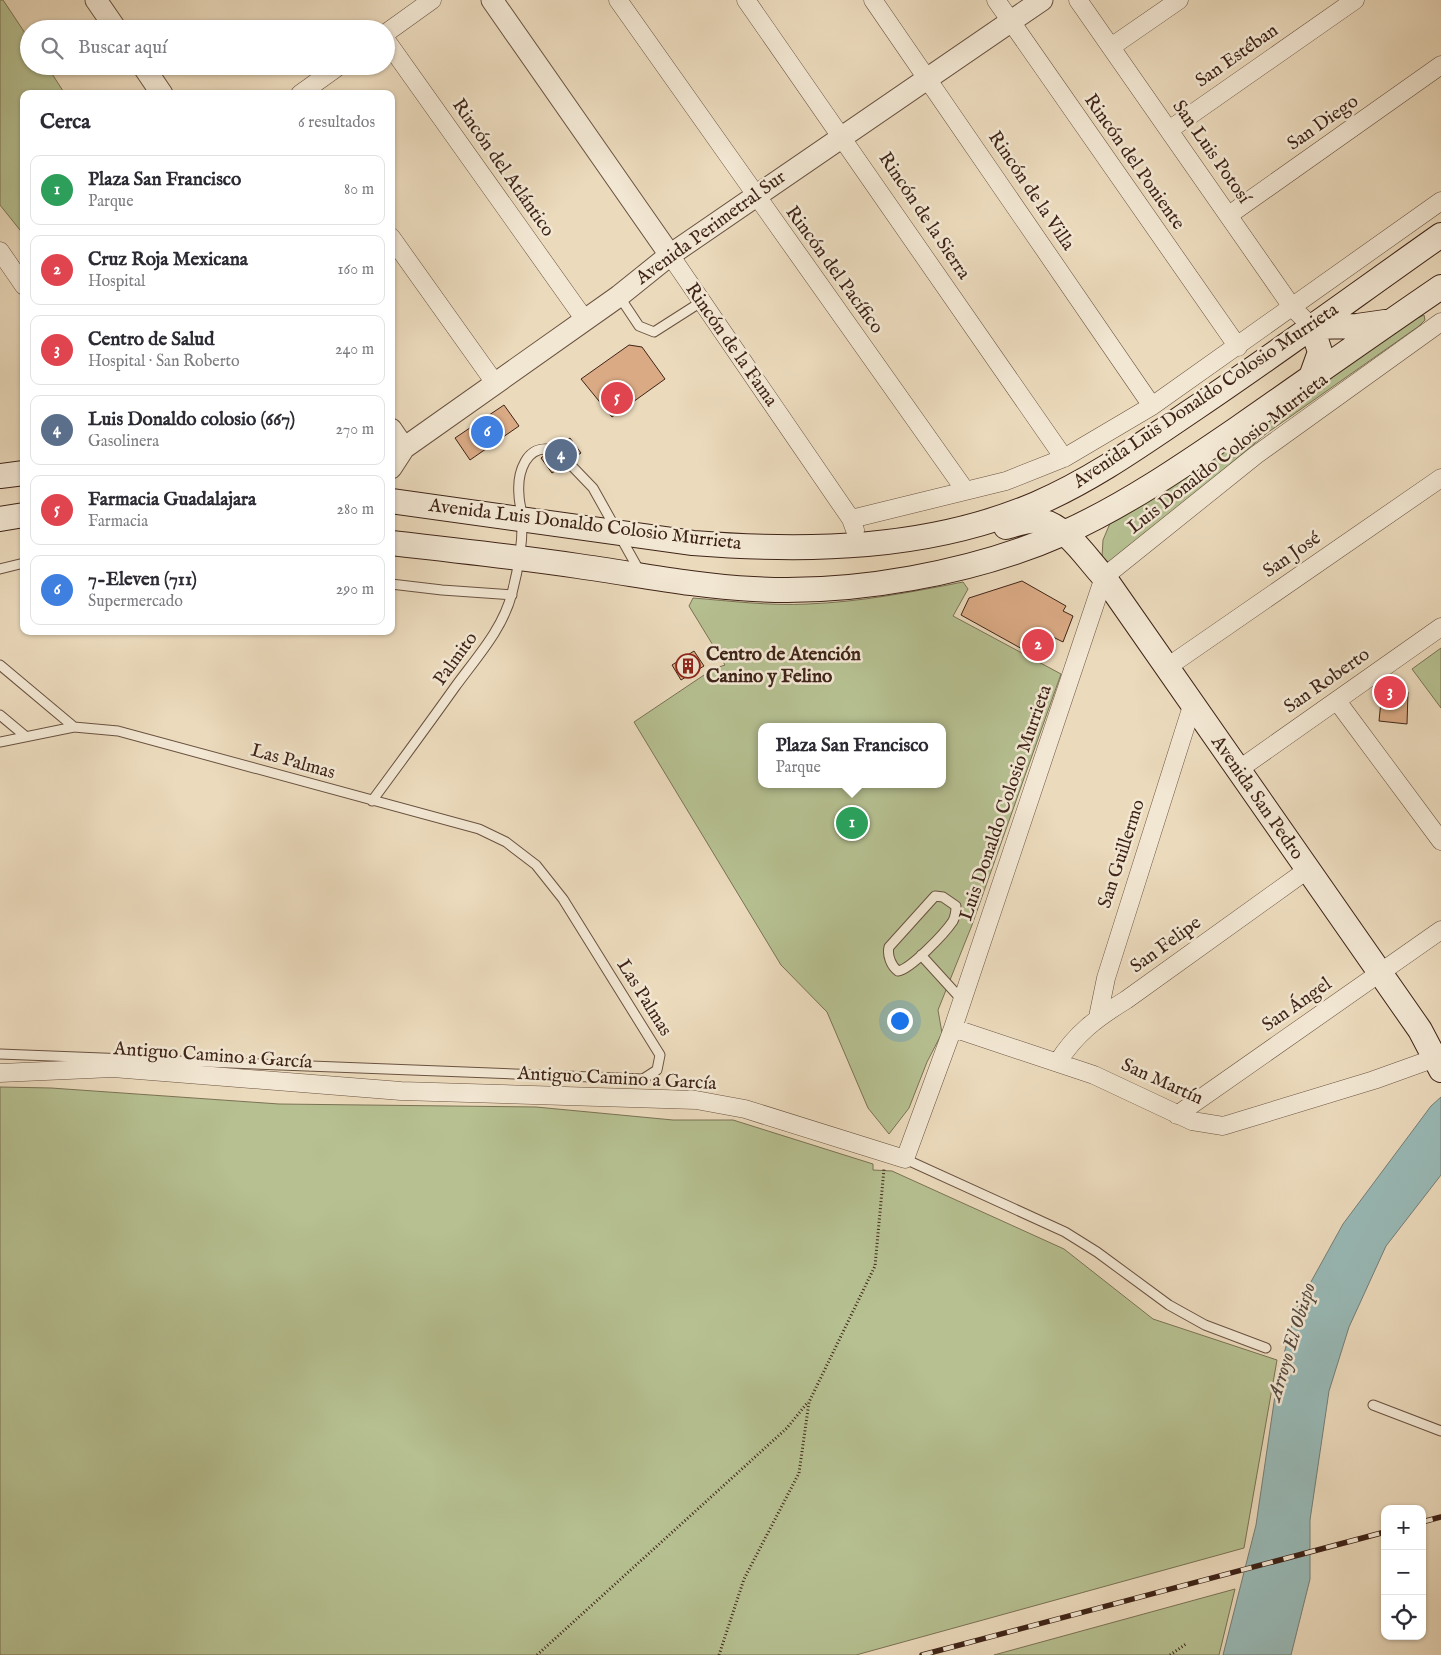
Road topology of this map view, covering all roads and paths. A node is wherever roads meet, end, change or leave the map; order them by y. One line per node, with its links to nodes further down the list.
1 (96, 0): 12 (street)
2 (432, 0): 14 (street)
3 (492, 0): 31 (street, Rincón de la Fama)
4 (618, 0): 25 (street, Rincón del Pacífico)
5 (746, 0): 24 (street, Rincón de la Sierra)
6 (873, 0): 20 (street, Rincón de la Villa)
7 (996, 0): 13 (street, Rincón del Poniente)
8 (1042, 0): 13 (street, Avenida Perimetral Sur)
9 (1078, 0): 15 (street, San Luis Potosí)
10 (1178, 0): 15 (street)
11 (1355, 0): 23 (street, San Estéban)
12 (110, 20)
13 (1011, 22): 20 (street, Avenida Perimetral Sur); 41 (street, Rincón del Poniente)
14 (395, 27)
15 (1111, 47): 23 (street, San Luis Potosí)
16 (395, 53): 37 (street, Rincón del Atlántico)
17 (1441, 65): 27 (street, San Diego)
18 (149, 75): 21 (street)
19 (326, 75): 22 (street)
20 (928, 78): 24 (street, Avenida Perimetral Sur); 44 (street, Rincón de la Villa)
21 (159, 90)
22 (306, 90)
23 (1169, 130): 27 (street, San Luis Potosí)
24 (842, 136): 25 (street, Avenida Perimetral Sur); 48 (street, Rincón de la Sierra)
25 (755, 195): 31 (street, Avenida Perimetral Sur); 54 (street, Rincón del Pacífico)
26 (1441, 201): 36 (street)
27 (1230, 215): 36 (street, San Luis Potosí)
28 (1441, 235): 40 (main road, Avenida Luis Donaldo Colosio Murrieta)
29 (395, 243): 43 (street)
30 (0, 251): 32 (street)
31 (670, 255): 34 (street, Avenida Perimetral Sur); 35 (street, Rincón de la Fama)
32 (20, 280)
33 (1441, 287): 38 (main road, Avenida Luis Donaldo Colosio Murrieta)
34 (619, 296): 35 (lane); 37 (street, Avenida Perimetral Sur)
35 (701, 302): 59 (street, Rincón de la Fama)
36 (1292, 307): 40 (street, San Luis Potosí); 41 (street)
37 (585, 320): 43 (street, Avenida Perimetral Sur)
38 (1390, 321): 40 (main road); 42 (main road, Avenida Luis Donaldo Colosio Murrieta)
39 (1441, 322): 69 (street, Luis Donaldo Colosio Murrieta)
40 (1312, 327): 42 (main road); 60 (main road, Avenida Luis Donaldo Colosio Murrieta)
41 (1238, 347): 44 (street)
42 (1311, 377): 62 (main road, Avenida Luis Donaldo Colosio Murrieta)
43 (495, 383): 46 (street, Avenida Perimetral Sur)
44 (1152, 406): 48 (street)
45 (395, 436): 46 (street)
46 (404, 448): 49 (street, Avenida Perimetral Sur)
47 (553, 450): 57 (lane, Palmito)
48 (1064, 458): 54 (street)
49 (395, 462)
50 (568, 462): 61 (lane)
51 (20, 474): 52 (main road)
52 (0, 476)
53 (1441, 478): 74 (street, San José)
54 (965, 490): 59 (street)
55 (395, 502): 57 (main road, Avenida Luis Donaldo Colosio Murrieta)
56 (20, 516): 58 (main road)
57 (522, 518): 61 (main road, Avenida Luis Donaldo Colosio Murrieta); 65 (lane, Palmito)
58 (0, 519)
59 (851, 519): 64 (street, Rincón de la Fama)
60 (973, 525): 62 (main road, Avenida San Pedro); 64 (main road, Avenida Luis Donaldo Colosio Murrieta)
61 (618, 532): 64 (main road, Avenida Luis Donaldo Colosio Murrieta); 68 (lane)
62 (1064, 533): 68 (main road, Avenida Luis Donaldo Colosio Murrieta); 69 (main road, Avenida San Pedro)
63 (395, 543): 65 (main road, Avenida Luis Donaldo Colosio Murrieta)
64 (861, 545)
65 (519, 557): 68 (main road, Avenida Luis Donaldo Colosio Murrieta); 71 (lane, Palmito)
66 (20, 564): 67 (lane)
67 (0, 568)
68 (642, 575)
69 (1104, 577): 74 (main road, Avenida San Pedro); 88 (street, Luis Donaldo Colosio Murrieta)
70 (395, 584): 71 (lane)
71 (512, 595): 82 (lane, Palmito)
72 (1441, 627): 75 (street, San Roberto)
73 (0, 665): 78 (lane)
74 (1166, 668): 76 (main road, Avenida San Pedro)
75 (1337, 701): 81 (street, San Roberto); 83 (street)
76 (1192, 706): 81 (main road, Avenida San Pedro); 89 (street, San Guillermo)
77 (0, 716): 79 (lane)
78 (74, 727): 79 (lane, Las Palmas); 82 (lane, Las Palmas)
79 (24, 735): 80 (lane, Las Palmas)
80 (0, 742)
81 (1238, 770): 84 (main road, Avenida San Pedro)
82 (372, 801): 91 (lane, Las Palmas)
83 (1441, 842)
84 (1307, 870): 87 (main road, Avenida San Pedro); 89 (street, San Felipe)
85 (1441, 930): 87 (street, San Ángel)
86 (921, 955): 86 (lane); 88 (lane)
87 (1380, 974): 92 (main road, Avenida San Pedro); 95 (street, San Ángel)
88 (962, 1000): 90 (street, Luis Donaldo Colosio Murrieta)
89 (1098, 1016): 93 (street, San Felipe)
90 (953, 1028): 93 (street, San Martín); 97 (street, Luis Donaldo Colosio Murrieta)
91 (0, 1054)
92 (1439, 1061): 95 (street, San Martín)
93 (1058, 1062): 95 (street, San Martín)
94 (0, 1073): 96 (street, Antiguo Camino a García)
95 (1177, 1114)
96 (886, 1153): 97 (street, Antiguo Camino a García); 99 (path)
97 (905, 1159): 98 (lane, Antiguo Camino a García)
98 (1266, 1348)
99 (808, 1402): 103 (path); 104 (path)
100 (1373, 1405): 101 (lane)
101 (1441, 1431)
102 (1186, 1644): 105 (path)
103 (537, 1655)
104 (719, 1655)
105 (1170, 1655)

